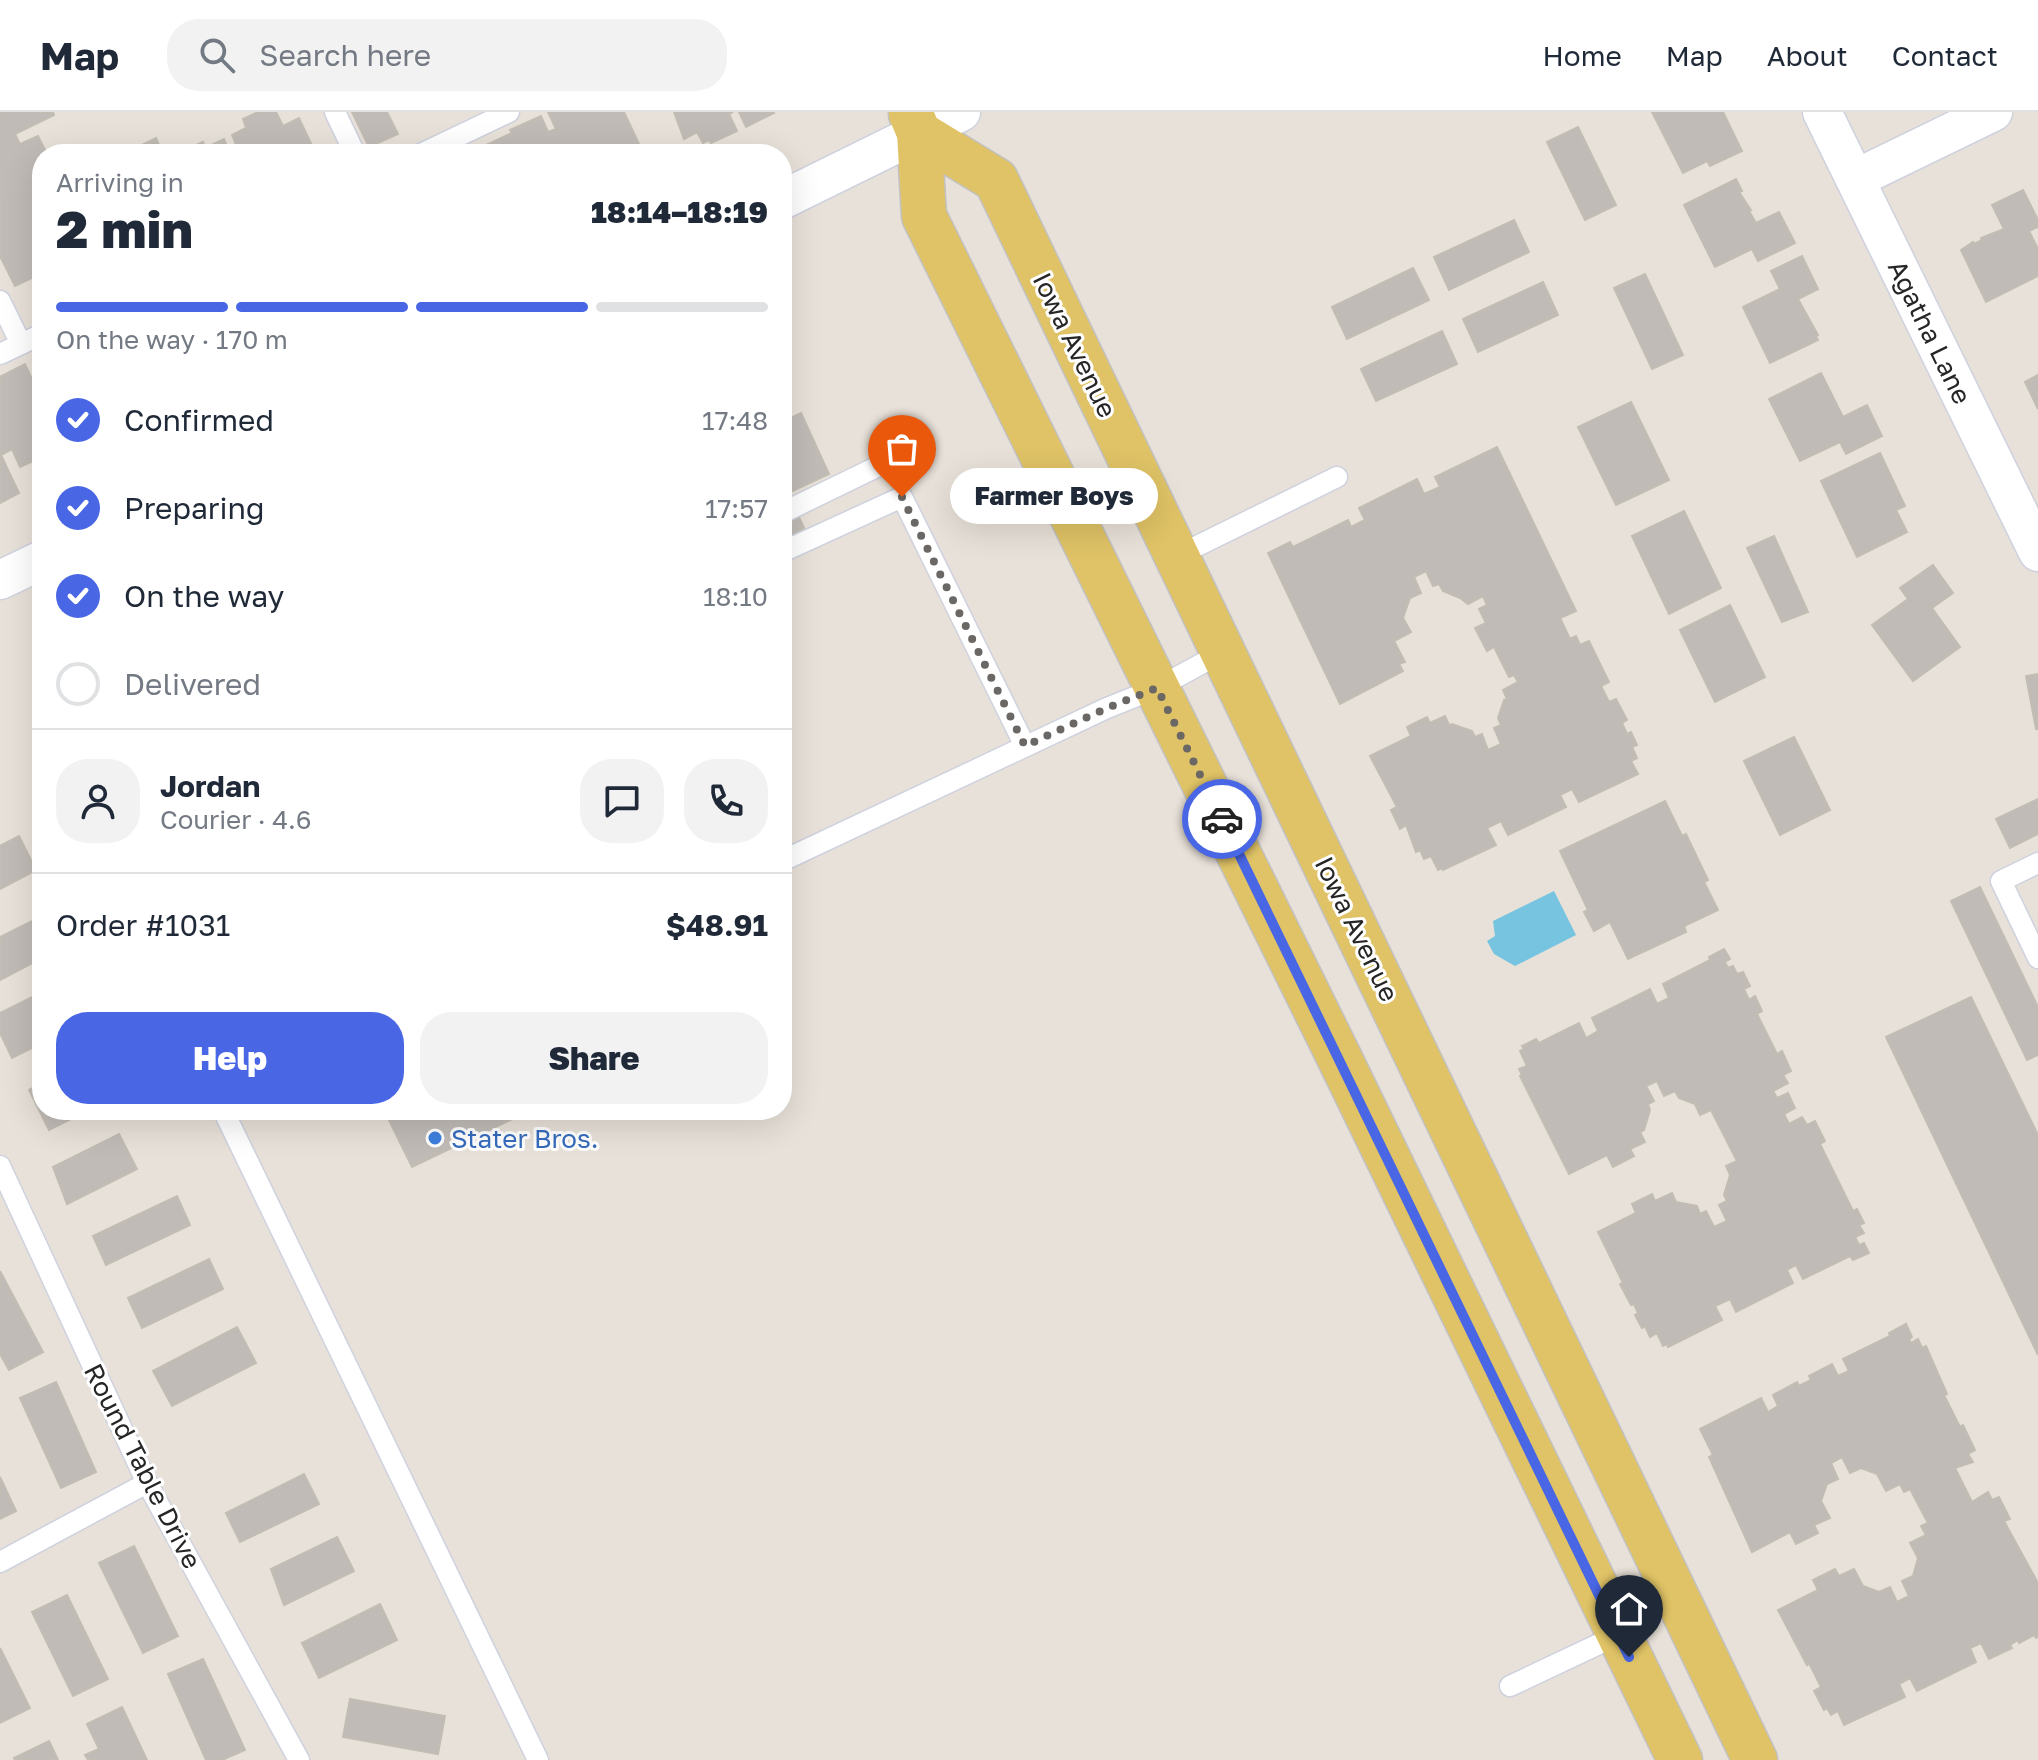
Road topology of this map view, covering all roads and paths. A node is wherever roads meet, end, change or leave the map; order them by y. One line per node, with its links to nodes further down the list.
1 (335, 112): 7 (lane)
2 (509, 112): 8 (lane)
3 (961, 112): 6 (street)
4 (1822, 112): 9 (street, Agatha Lane)
5 (1993, 112): 9 (street)
6 (914, 122): 10 (street); 20 (main road, Iowa Avenue); 24 (main road)
7 (350, 144)
8 (442, 144)
9 (1855, 179): 19 (street, Agatha Lane)
10 (792, 194)
11 (0, 301): 13 (lane)
12 (32, 339): 13 (lane)
13 (21, 344): 14 (lane)
14 (0, 354)
15 (895, 458): 17 (lane)
16 (1337, 477): 20 (lane)
17 (792, 508)
18 (792, 547): 25 (lane)
19 (2038, 552)
20 (1177, 556): 23 (main road, Iowa Avenue)
21 (32, 565): 22 (street)
22 (0, 580)
23 (1223, 652): 24 (lane); 39 (main road, Iowa Avenue)
24 (1157, 688): 25 (lane); 34 (main road)
25 (1025, 746): 26 (lane)
26 (792, 856)
27 (2038, 863): 28 (lane)
28 (2038, 958)
29 (228, 1120): 37 (lane)
30 (0, 1166): 31 (lane, Round Table Drive)
31 (9, 1208): 32 (lane, Round Table Drive)
32 (147, 1483): 33 (lane); 36 (lane, Round Table Drive)
33 (0, 1562)
34 (1618, 1635): 35 (lane); 38 (main road)
35 (1510, 1686)
36 (299, 1760)
37 (538, 1760)
38 (1680, 1760)
39 (1755, 1760)

